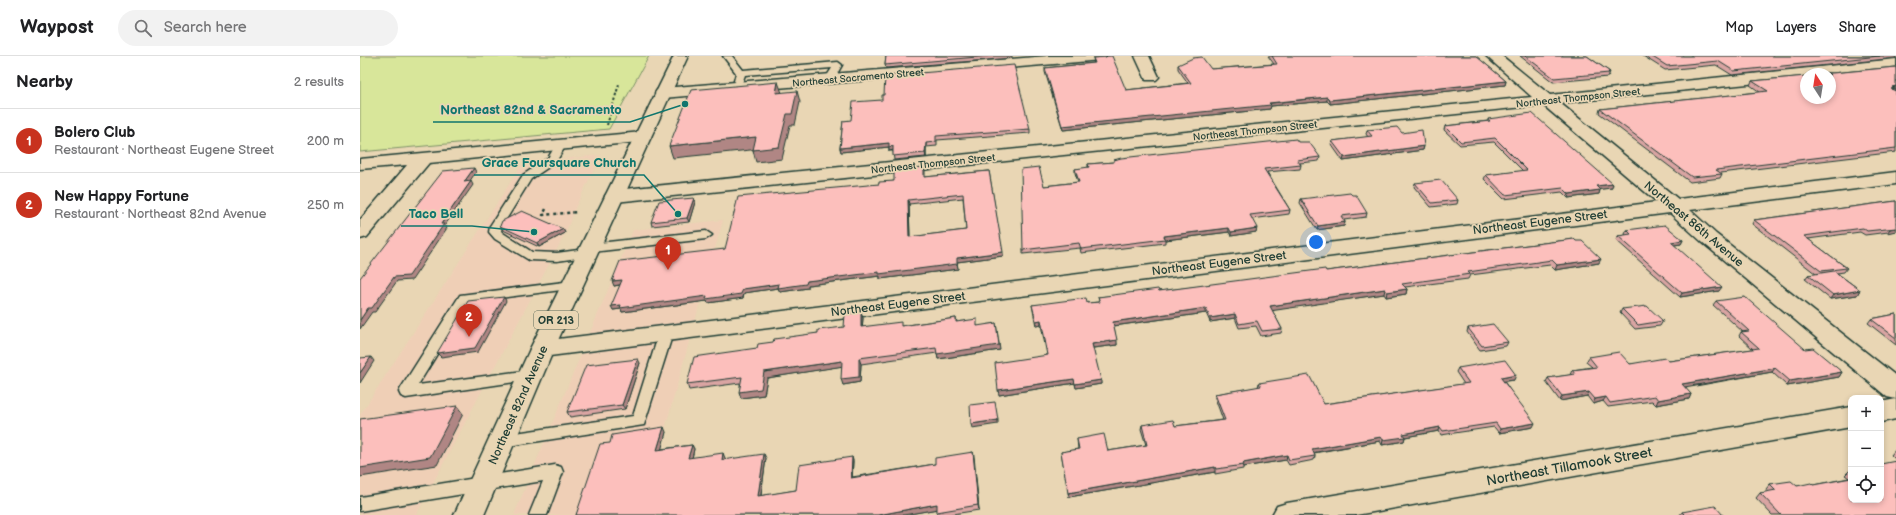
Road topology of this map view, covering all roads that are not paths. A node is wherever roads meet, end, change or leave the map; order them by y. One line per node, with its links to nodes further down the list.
1 (681, 56): 14 (street, Northeast 82nd Avenue / OR 213)
2 (727, 56): 12 (lane)
3 (1101, 56): 11 (street, Northeast Sacramento Street)
4 (1142, 56): 10 (street)
5 (1493, 56): 15 (street, Northeast 86th Avenue)
6 (1849, 56): 9 (street)
7 (839, 60): 11 (lane); 12 (lane)
8 (1896, 64): 9 (street, Northeast Thompson Street)
9 (1870, 67): 13 (street); 15 (street, Northeast Thompson Street)
10 (1152, 77)
11 (830, 79): 12 (street, Northeast Sacramento Street)
12 (739, 80): 14 (street, Northeast Sacramento Street)
13 (1896, 80)
14 (663, 93): 16 (street, Northeast 82nd Avenue / OR 213)
15 (1547, 100): 21 (street, Northeast Thompson Street); 22 (street, Northeast 86th Avenue)
16 (642, 137): 17 (street); 21 (street, Northeast 82nd Avenue / OR 213)
17 (561, 145): 18 (street); 25 (lane)
18 (423, 158): 19 (street); 23 (street)
19 (360, 164)
20 (1896, 178): 22 (street, Northeast Eugene Street)
21 (615, 196): 25 (street, Northeast 82nd Avenue / OR 213)
22 (1674, 206): 27 (street, Northeast Eugene Street); 30 (street, Northeast 86th Avenue)
23 (360, 233)
24 (706, 235): 25 (lane)
25 (588, 251): 26 (street, Northeast 82nd Avenue / OR 213)
26 (572, 285): 28 (street, Northeast 82nd Avenue / OR 213); 29 (lane)
27 (666, 333): 28 (street, Northeast Eugene Street); 34 (lane)
28 (542, 349): 29 (street, Northeast 82nd Avenue / OR 213)
29 (531, 375): 34 (street, Northeast 82nd Avenue / OR 213)
30 (1896, 390)
31 (1896, 409): 32 (street)
32 (1884, 411)
33 (1848, 418): 37 (street, Northeast Tillamook Street)
34 (502, 441): 35 (street, Northeast 82nd Avenue / OR 213)
35 (484, 483): 36 (lane); 38 (street, Northeast 82nd Avenue / OR 213); 39 (lane)
36 (360, 504)
37 (1369, 509): 40 (street, Northeast Tillamook Street)
38 (469, 515)
39 (538, 515)
40 (1287, 515)

